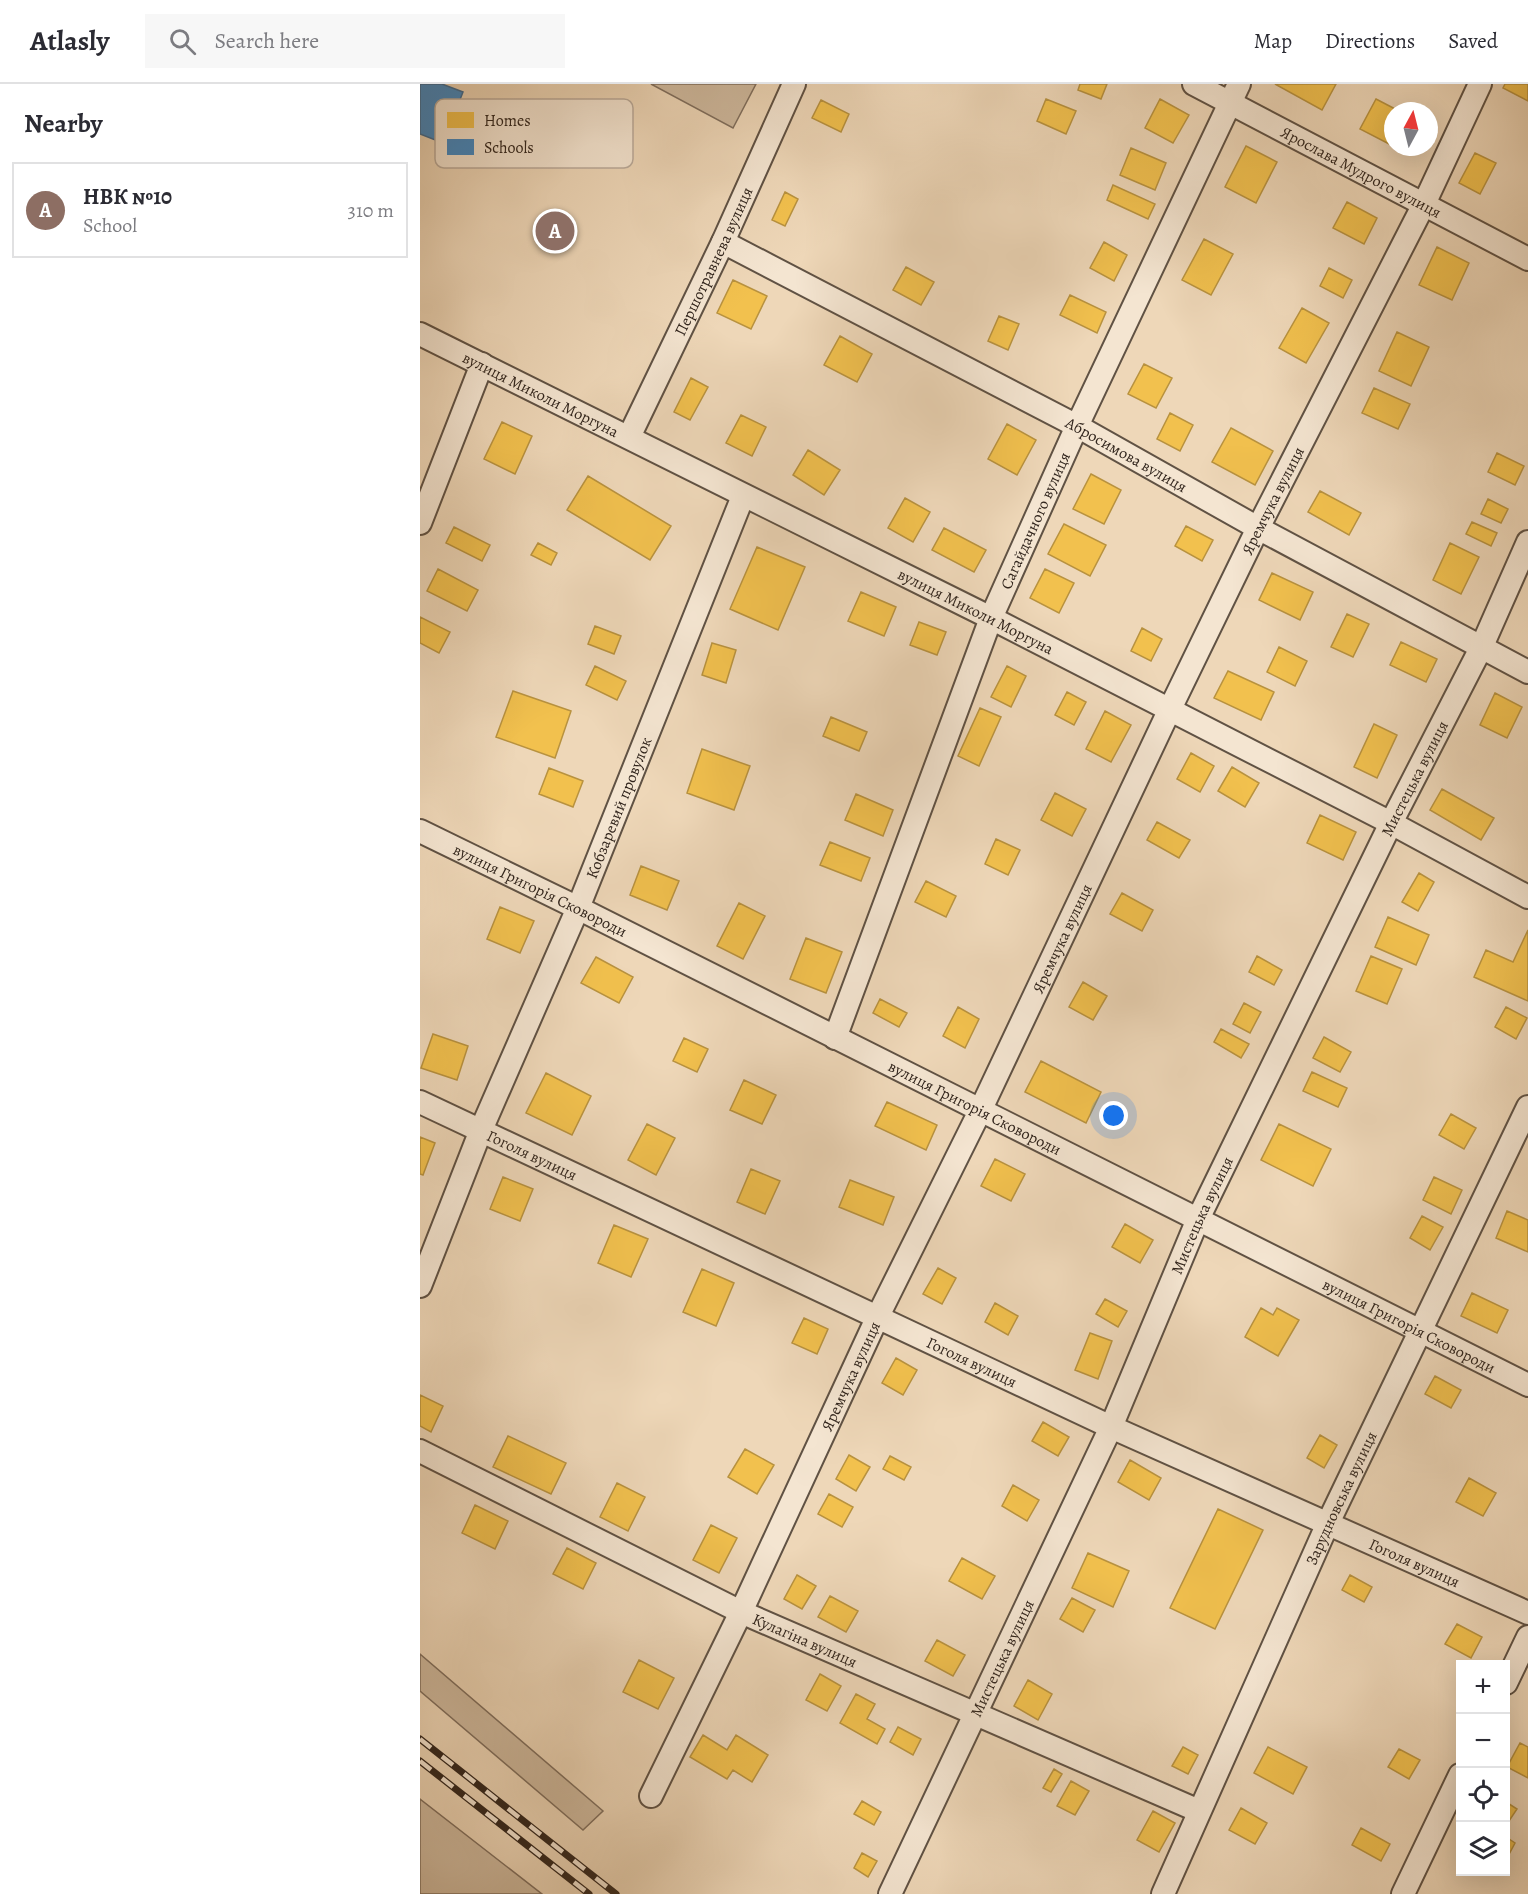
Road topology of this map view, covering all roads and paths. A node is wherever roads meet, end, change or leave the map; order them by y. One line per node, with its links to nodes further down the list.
1 (794, 84): 6 (street, Першотравнева вулиця)
2 (1194, 84): 4 (street, Ярослава Мудрого вулиця)
3 (1480, 84): 5 (street, Яремчука вулиця)
4 (1235, 94): 5 (street, Ярослава Мудрого вулиця); 10 (street, Сагайдачного вулиця)
5 (1424, 204): 7 (street, Ярослава Мудрого вулиця); 14 (street, Яремчука вулиця)
6 (723, 242): 10 (street, Абросимова вулиця); 11 (street, Першотравнева вулиця)
7 (1528, 259)
8 (420, 334): 9 (street, вулиця Миколи Моргуна)
9 (482, 364): 11 (street, вулиця Миколи Моргуна); 13 (street)
10 (1077, 426): 14 (street, Абросимова вулиця); 16 (street, Сагайдачного вулиця)
11 (629, 437): 12 (street, вулиця Миколи Моргуна)
12 (743, 496): 16 (street, вулиця Миколи Моргуна); 23 (street, Кобзаревий провулок)
13 (420, 523)
14 (1258, 528): 17 (street, Абросимова вулиця); 19 (street, Яремчука вулиця)
15 (1528, 542): 17 (street, Мистецька вулиця)
16 (991, 618): 19 (street, вулиця Миколи Моргуна); 24 (street, Сагайдачного вулиця)
17 (1482, 646): 18 (street, Абросимова вулиця); 20 (street, Мистецька вулиця)
18 (1528, 672)
19 (1169, 711): 20 (street, вулиця Миколи Моргуна); 27 (street, Яремчука вулиця)
20 (1391, 823): 22 (street, вулиця Миколи Моргуна); 29 (street, Мистецька вулиця)
21 (420, 831): 23 (street, вулиця Григорія Сковороди)
22 (1528, 897)
23 (578, 908): 24 (street, вулиця Григорія Сковороди); 28 (street, Кобзаревий провулок)
24 (835, 1038): 27 (street, вулиця Григорія Сковороди)
25 (420, 1102): 28 (street, Гоголя вулиця)
26 (1528, 1107): 32 (street, Зарудновська вулиця)
27 (980, 1111): 29 (street, вулиця Григорія Сковороди); 31 (street, Яремчука вулиця)
28 (481, 1130): 30 (street, Кобзаревий провулок); 31 (street, Гоголя вулиця)
29 (1198, 1219): 32 (street, вулиця Григорія Сковороди); 34 (street, Мистецька вулиця)
30 (420, 1286)
31 (878, 1316): 34 (street, Гоголя вулиця); 37 (street, Яремчука вулиця)
32 (1421, 1330): 33 (street, вулиця Григорія Сковороди); 36 (street, Зарудновська вулиця)
33 (1528, 1384)
34 (1111, 1427): 36 (street, Гоголя вулиця); 41 (street, Мистецька вулиця)
35 (420, 1451): 37 (street, Кулагіна вулиця)
36 (1328, 1523): 38 (street, Гоголя вулиця); 44 (street, Зарудновська вулиця)
37 (741, 1612): 41 (street, Кулагіна вулиця); 43 (street, Яремчука вулиця)
38 (1528, 1613)
39 (1528, 1637): 40 (street)
40 (1510, 1675)
41 (976, 1714): 44 (street, Кулагіна вулиця); 45 (street, Мистецька вулиця)
42 (1456, 1785): 47 (street)
43 (651, 1796)
44 (1199, 1810): 46 (street, Зарудновська вулиця)
45 (890, 1894)
46 (1163, 1894)
47 (1403, 1894)

